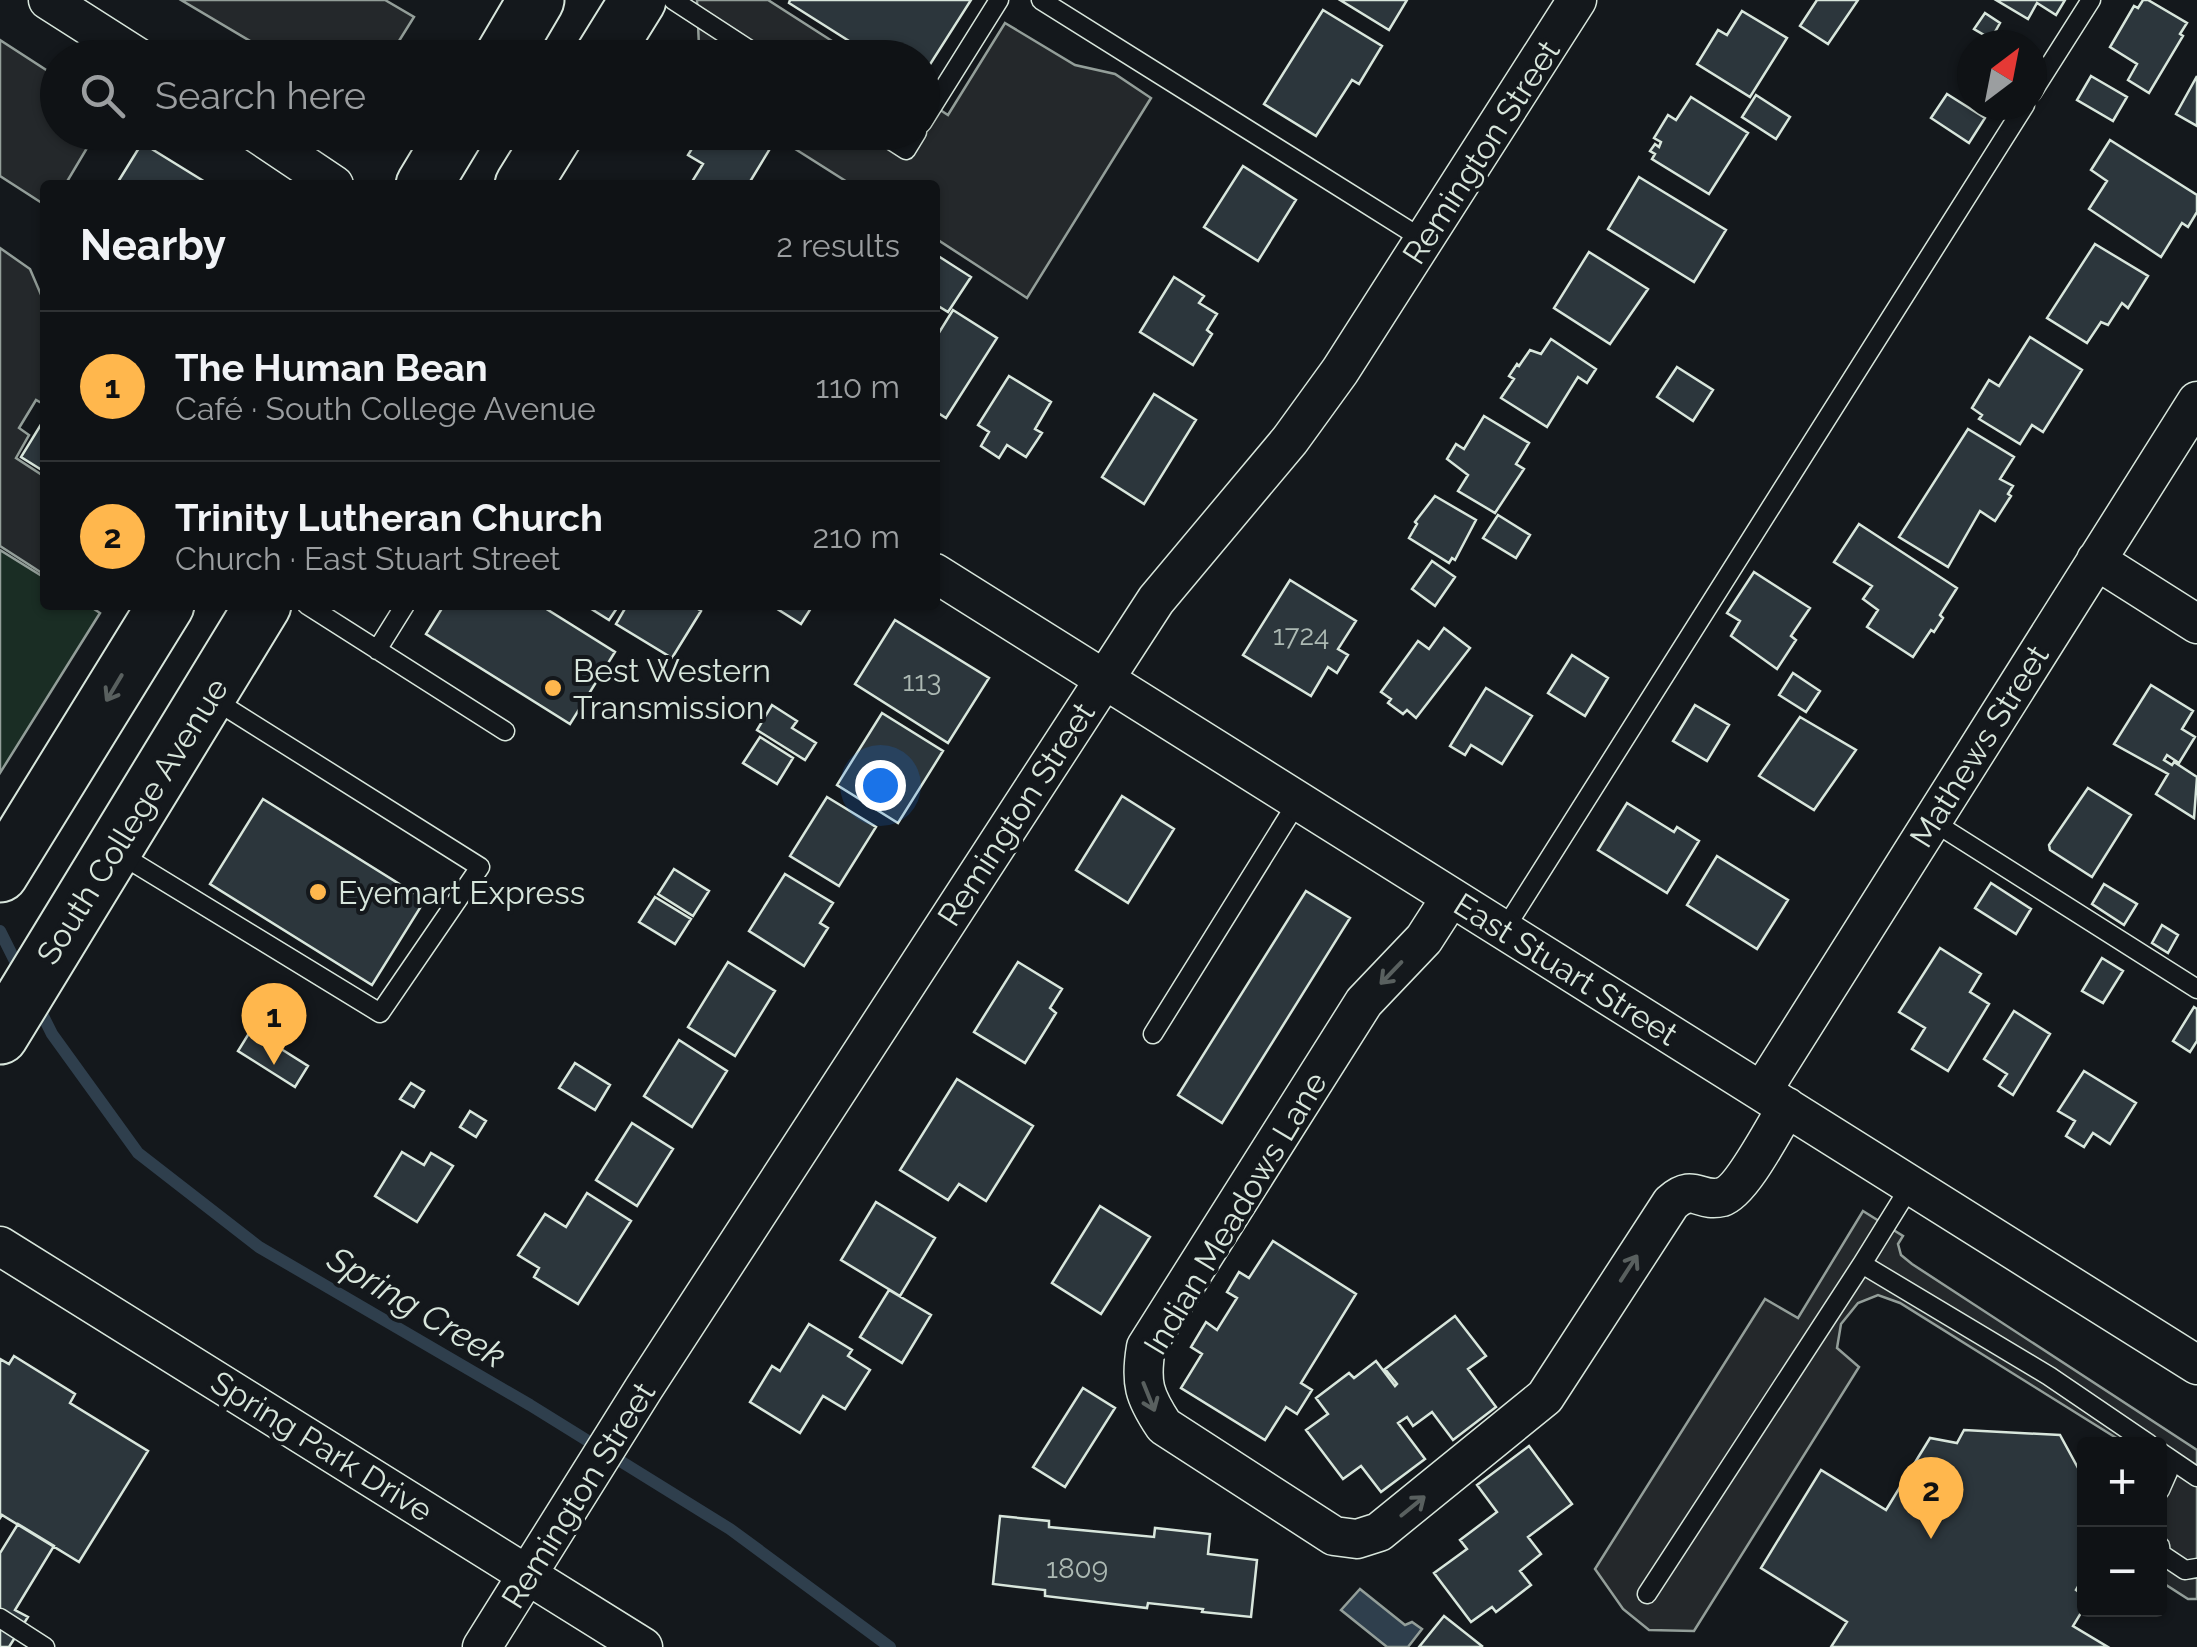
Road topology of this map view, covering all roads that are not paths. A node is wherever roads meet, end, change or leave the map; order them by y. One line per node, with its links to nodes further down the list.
1 (48, 0): 9 (street)
2 (536, 0): 10 (highway)
3 (638, 0): 11 (highway)
4 (673, 0): 12 (lane)
5 (1000, 0): 14 (lane)
6 (1041, 0): 22 (lane)
7 (1577, 0): 22 (street, Remington Street)
8 (2091, 0): 13 (lane)
9 (111, 40)
10 (513, 40)
11 (613, 40)
12 (734, 40)
13 (2047, 69)
14 (940, 95)
15 (2015, 120): 40 (lane)
16 (282, 150): 19 (street)
17 (445, 150): 20 (highway)
18 (545, 150): 21 (highway)
19 (327, 180)
20 (427, 180)
21 (526, 180)
22 (1424, 240): 32 (street, Remington Street)
23 (2197, 401): 24 (street, Mathews Street)
24 (2096, 560): 30 (street); 36 (street, Mathews Street)
25 (940, 576): 32 (street, East Stuart Street)
26 (163, 610): 38 (highway, one-way to 38)
27 (261, 610): 33 (highway, South College Avenue)
28 (314, 610): 31 (lane)
29 (402, 610): 31 (lane)
30 (2197, 624)
31 (377, 650): 34 (lane)
32 (1104, 678): 35 (street, East Stuart Street); 54 (street, Remington Street)
33 (208, 696): 37 (highway, South College Avenue); 37 (lane)
34 (506, 731)
35 (1298, 801): 39 (street, East Stuart Street); 42 (lane)
36 (1932, 821): 41 (lane); 44 (street, Mathews Street)
37 (114, 850): 43 (highway, South College Avenue)
38 (0, 874)
39 (1451, 896): 40 (street, East Stuart Street); 44 (street, Indian Meadows Lane, one-way to 44)
40 (1504, 930): 44 (street, East Stuart Street)
41 (2197, 988)
42 (1153, 1034)
43 (0, 1036)
44 (1774, 1099): 45 (street, East Stuart Street)
45 (1910, 1185): 47 (lane); 48 (street, East Stuart Street)
46 (0, 1246): 54 (street, Spring Park Drive)
47 (1862, 1264): 49 (lane); 55 (lane)
48 (2197, 1365)
49 (2139, 1437)
50 (2167, 1457): 51 (lane)
51 (2197, 1476)
52 (2167, 1558): 53 (lane)
53 (2197, 1568)
54 (527, 1575): 58 (street, Remington Street); 59 (street, Spring Park Drive)
55 (1647, 1594)
56 (0, 1618): 57 (lane)
57 (45, 1647)
58 (482, 1647)
59 (644, 1647)

